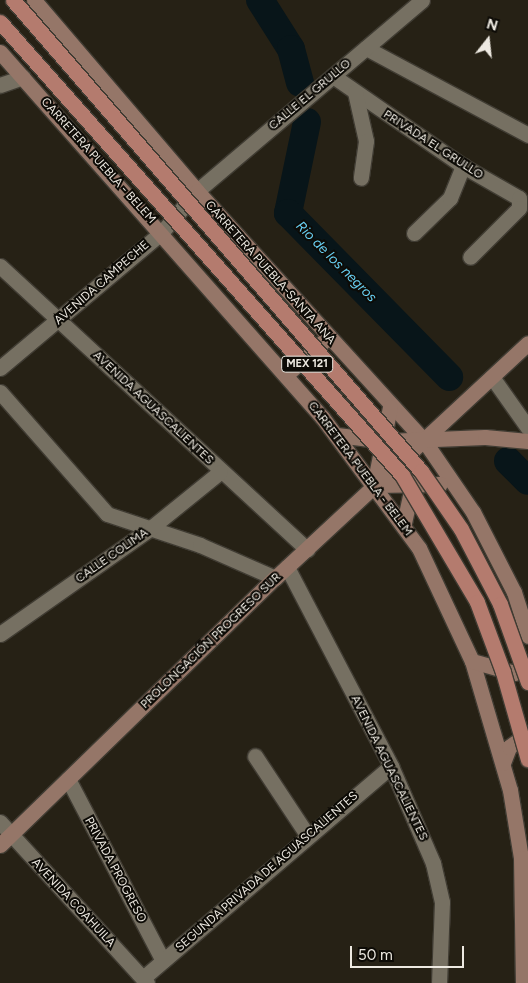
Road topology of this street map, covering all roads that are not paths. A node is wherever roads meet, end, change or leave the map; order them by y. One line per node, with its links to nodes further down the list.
1 (13, 0): 45 (main road, MEX 121, bridge)
2 (34, 0): 14 (street, CARRETERA PUEBLA-SANTA ANA)
3 (422, 0): 5 (street, CALLE EL GRULLO)
4 (0, 22): 48 (main road, CARRETERA PUEBLA - BELEM / MEX 121, bridge)
5 (366, 48): 7 (street, CALLE EL GRULLO); 11 (street)
6 (0, 52): 8 (street, CARRETERA PUEBLA - BELEM)
7 (333, 76): 10 (street, PRIVADA EL GRULLO); 14 (street, CALLE EL GRULLO)
8 (23, 77): 9 (street); 15 (street, CARRETERA PUEBLA - BELEM)
9 (0, 85)
10 (355, 92): 12 (street, PRIVADA EL GRULLO); 13 (street)
11 (528, 135)
12 (463, 166): 16 (street); 17 (street, PRIVADA EL GRULLO)
13 (361, 178)
14 (198, 191): 15 (street, AVENIDA CAMPECHE); 20 (street, CARRETERA PUEBLA-SANTA ANA)
15 (162, 232): 19 (street, AVENIDA CAMPECHE); 23 (street, CARRETERA PUEBLA - BELEM)
16 (414, 233)
17 (470, 258)
18 (0, 266): 19 (street, AVENIDA AGUASCALIENTES)
19 (60, 320): 22 (street, AVENIDA CAMPECHE); 32 (street, AVENIDA AGUASCALIENTES)
20 (328, 338): 23 (street); 26 (street, CARRETERA PUEBLA-SANTA ANA)
21 (528, 343): 24 (street, PROLONGACIÓN PROGRESO SUR)
22 (0, 368)
23 (286, 375): 28 (street, CARRETERA PUEBLA - BELEM)
24 (492, 377): 27 (street); 31 (street, PROLONGACIÓN PROGRESO SUR)
25 (0, 392): 37 (street)
26 (390, 407): 29 (street); 31 (street, CARRETERA PUEBLA-SANTA ANA)
27 (528, 428)
28 (337, 435): 29 (street); 34 (street, CARRETERA PUEBLA - BELEM)
29 (386, 441): 31 (street); 34 (street)
30 (528, 441): 31 (street)
31 (425, 442): 33 (street, CARRETERA PUEBLA-SANTA ANA); 34 (street, PROLONGACIÓN PROGRESO SUR); 35 (street)
32 (220, 472): 37 (street, CALLE COLIMA); 38 (street, AVENIDA AGUASCALIENTES)
33 (454, 484): 35 (street); 42 (street, CARRETERA PUEBLA-SANTA ANA)
34 (374, 485): 35 (street); 36 (street, CARRETERA PUEBLA - BELEM); 38 (street, PROLONGACIÓN PROGRESO SUR)
35 (412, 485): 36 (street)
36 (404, 523): 43 (street, CARRETERA PUEBLA - BELEM)
37 (152, 527): 40 (street); 41 (street, CALLE COLIMA)
38 (307, 549): 39 (street, PROLONGACIÓN PROGRESO SUR)
39 (287, 567): 40 (street, PROLONGACIÓN PROGRESO SUR); 50 (street, AVENIDA AGUASCALIENTES)
40 (275, 578): 51 (street, PROLONGACIÓN PROGRESO SUR)
41 (0, 634)
42 (528, 636)
43 (472, 661): 44 (street); 49 (street, CARRETERA PUEBLA - BELEM)
44 (528, 668)
45 (528, 682)
46 (528, 733): 49 (street)
47 (254, 756): 53 (street)
48 (528, 760)
49 (503, 763): 58 (street, CARRETERA PUEBLA - BELEM)
50 (391, 766): 53 (street, SEGUNDA PRIVADA DE AGUASCALIENTES); 57 (street, AVENIDA AGUASCALIENTES)
51 (68, 780): 54 (street, PROLONGACIÓN PROGRESO SUR); 55 (street, PRIVADA PROGRESO)
52 (0, 822): 54 (street, AVENIDA COAHUILA)
53 (308, 836): 55 (street, SEGUNDA PRIVADA DE AGUASCALIENTES)
54 (5, 840): 56 (street, AVENIDA COAHUILA)
55 (163, 961): 56 (street, SEGUNDA PRIVADA DE AGUASCALIENTES)
56 (145, 980)
57 (439, 983)
58 (523, 983)

